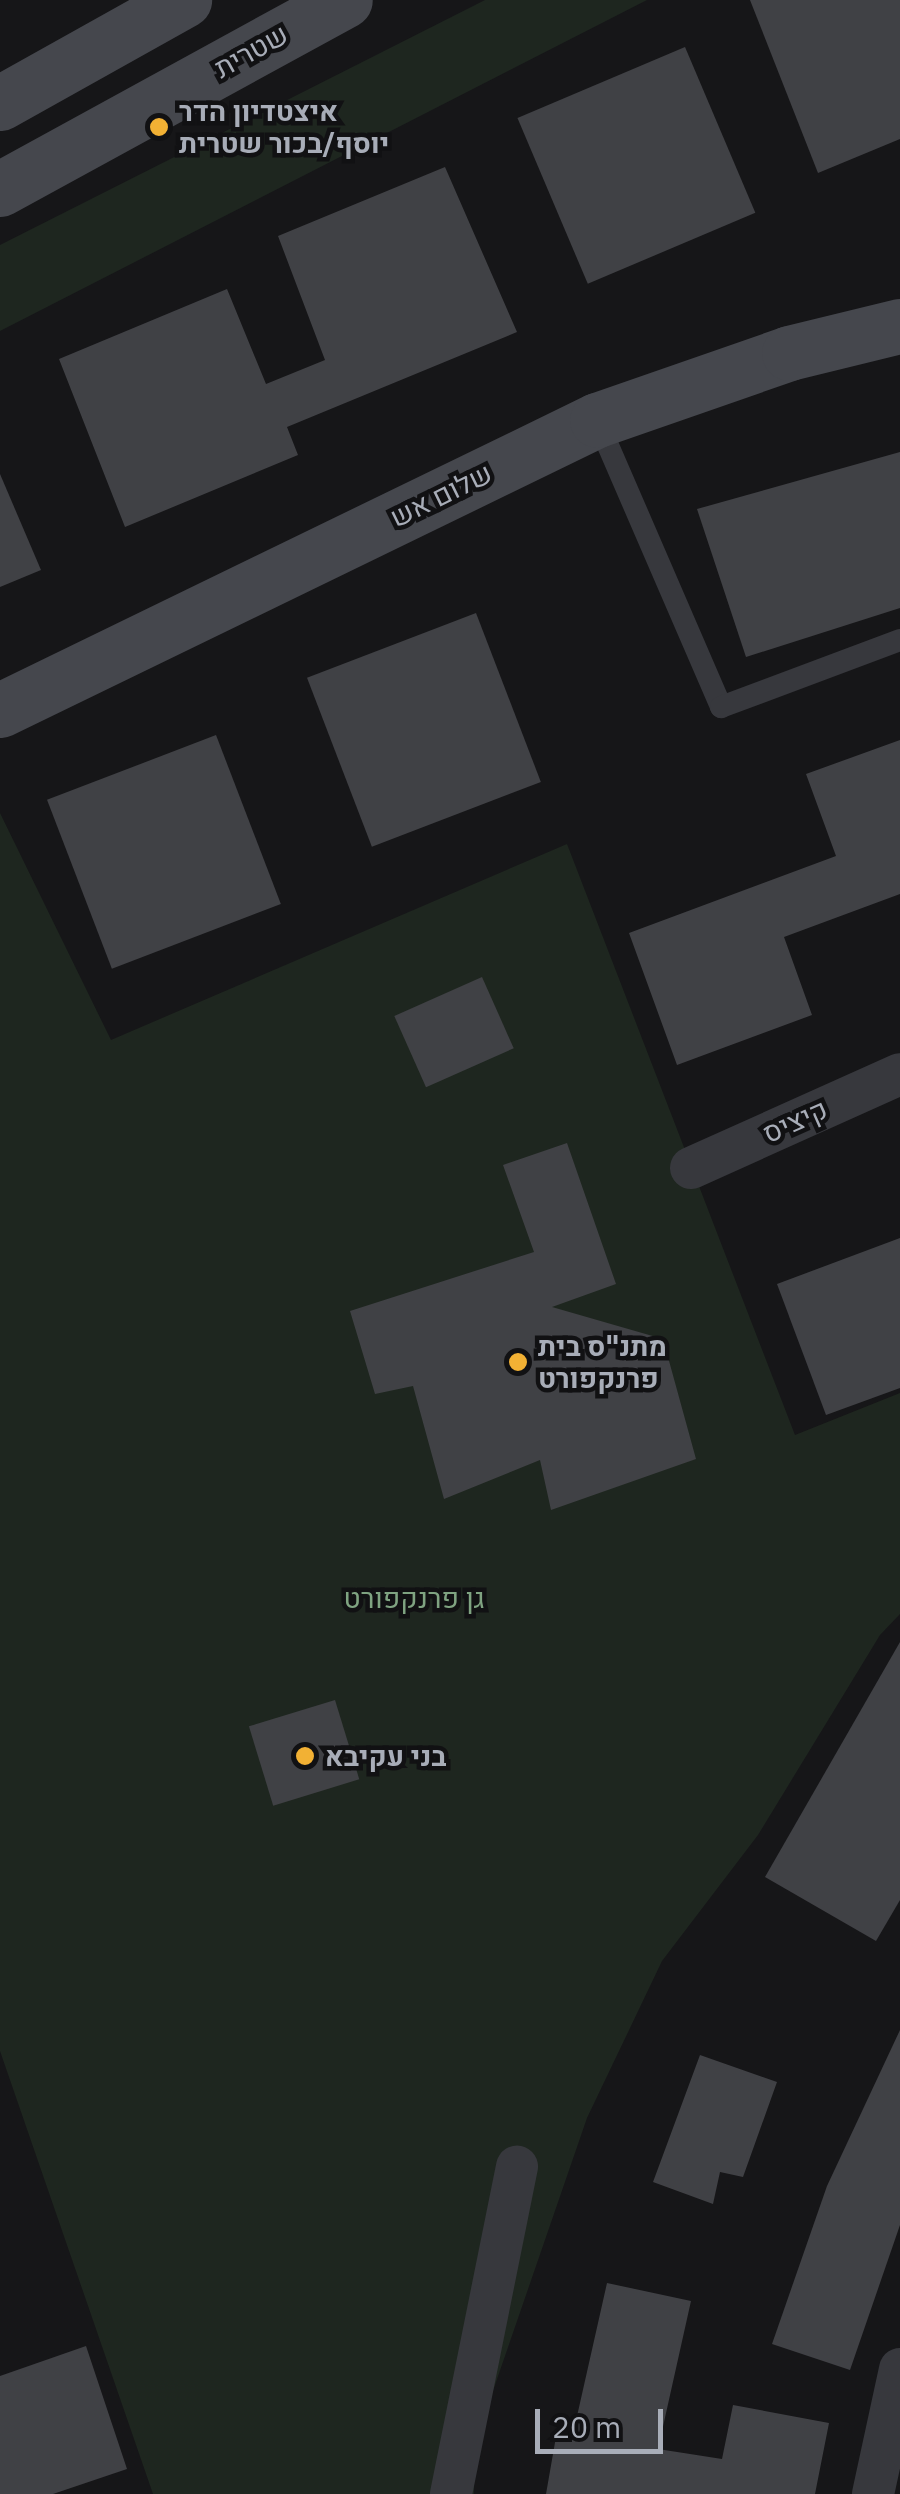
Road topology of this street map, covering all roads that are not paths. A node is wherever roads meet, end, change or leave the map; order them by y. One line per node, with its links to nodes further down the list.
1 (184, 0): 3 (street)
2 (345, 0): 4 (street, שטרית)
3 (0, 103)
4 (0, 189)
5 (900, 326): 6 (street, שלום אש)
6 (597, 420): 7 (lane); 8 (street, שלום אש)
7 (900, 640)
8 (0, 710)
9 (900, 1074): 10 (street, קיציס)
10 (690, 1168)
11 (517, 2167): 13 (street)
12 (900, 2369): 14 (street)
13 (451, 2494)
14 (873, 2494)

